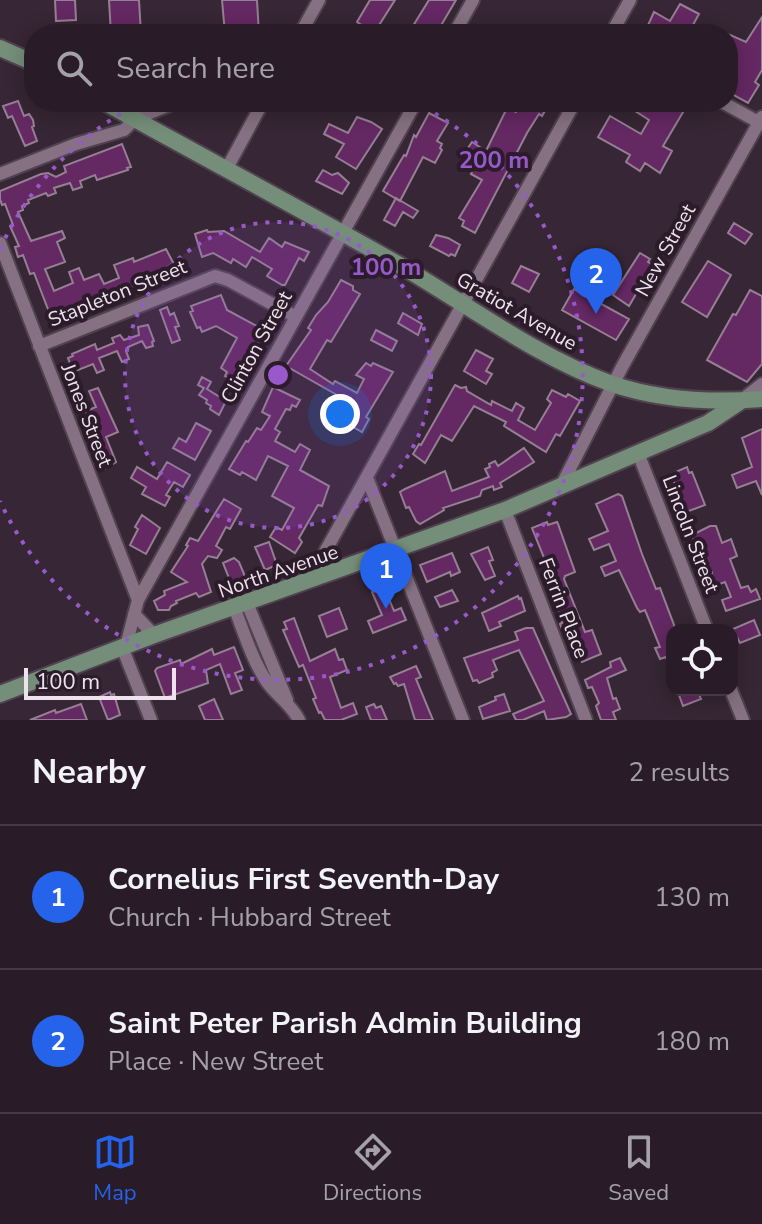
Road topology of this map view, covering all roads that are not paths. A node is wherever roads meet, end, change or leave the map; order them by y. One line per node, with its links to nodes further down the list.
1 (319, 0): 4 (street)
2 (473, 0): 5 (street)
3 (630, 0): 6 (street)
4 (306, 24)
5 (460, 24)
6 (617, 24)
7 (0, 48): 8 (main road)
8 (24, 59)
9 (738, 110): 16 (street)
10 (122, 112): 15 (main road, Gratiot Avenue)
11 (152, 112): 15 (street)
12 (258, 112): 17 (street)
13 (410, 112): 19 (street, Clinton Street)
14 (570, 112): 21 (street)
15 (135, 119): 17 (main road, Gratiot Avenue); 18 (street)
16 (761, 121): 25 (street, New Street)
17 (226, 170): 19 (main road, Gratiot Avenue)
18 (0, 174)
19 (342, 234): 21 (main road, Gratiot Avenue); 22 (street, Clinton Street)
20 (0, 243): 23 (street, Jones Street)
21 (464, 305): 25 (main road, Gratiot Avenue); 29 (street)
22 (296, 317): 23 (street, Stapleton Street); 34 (street, Clinton Street)
23 (39, 346): 34 (street, Jones Street)
24 (762, 384): 27 (street)
25 (615, 385): 27 (main road, Gratiot Avenue); 30 (street, New Street)
26 (762, 399): 27 (main road, Gratiot Avenue)
27 (741, 401): 28 (main road, North Avenue)
28 (638, 453): 30 (main road, North Avenue); 37 (street, Lincoln Street)
29 (367, 478): 32 (street); 33 (street)
30 (560, 488): 31 (main road, North Avenue)
31 (505, 510): 32 (main road, North Avenue); 45 (street, Ferrin Place)
32 (396, 550): 33 (main road, North Avenue); 44 (street)
33 (316, 578): 35 (main road, North Avenue)
34 (138, 600): 36 (street, Clinton Street)
35 (241, 605): 38 (main road, North Avenue); 43 (street)
36 (134, 614): 38 (street); 39 (street, Clinton Street)
37 (705, 624)
38 (154, 635): 39 (main road, North Avenue)
39 (124, 647): 40 (main road, North Avenue); 42 (street)
40 (1, 692)
41 (733, 696): 46 (street)
42 (151, 720)
43 (299, 720)
44 (463, 720)
45 (586, 720)
46 (743, 720)

